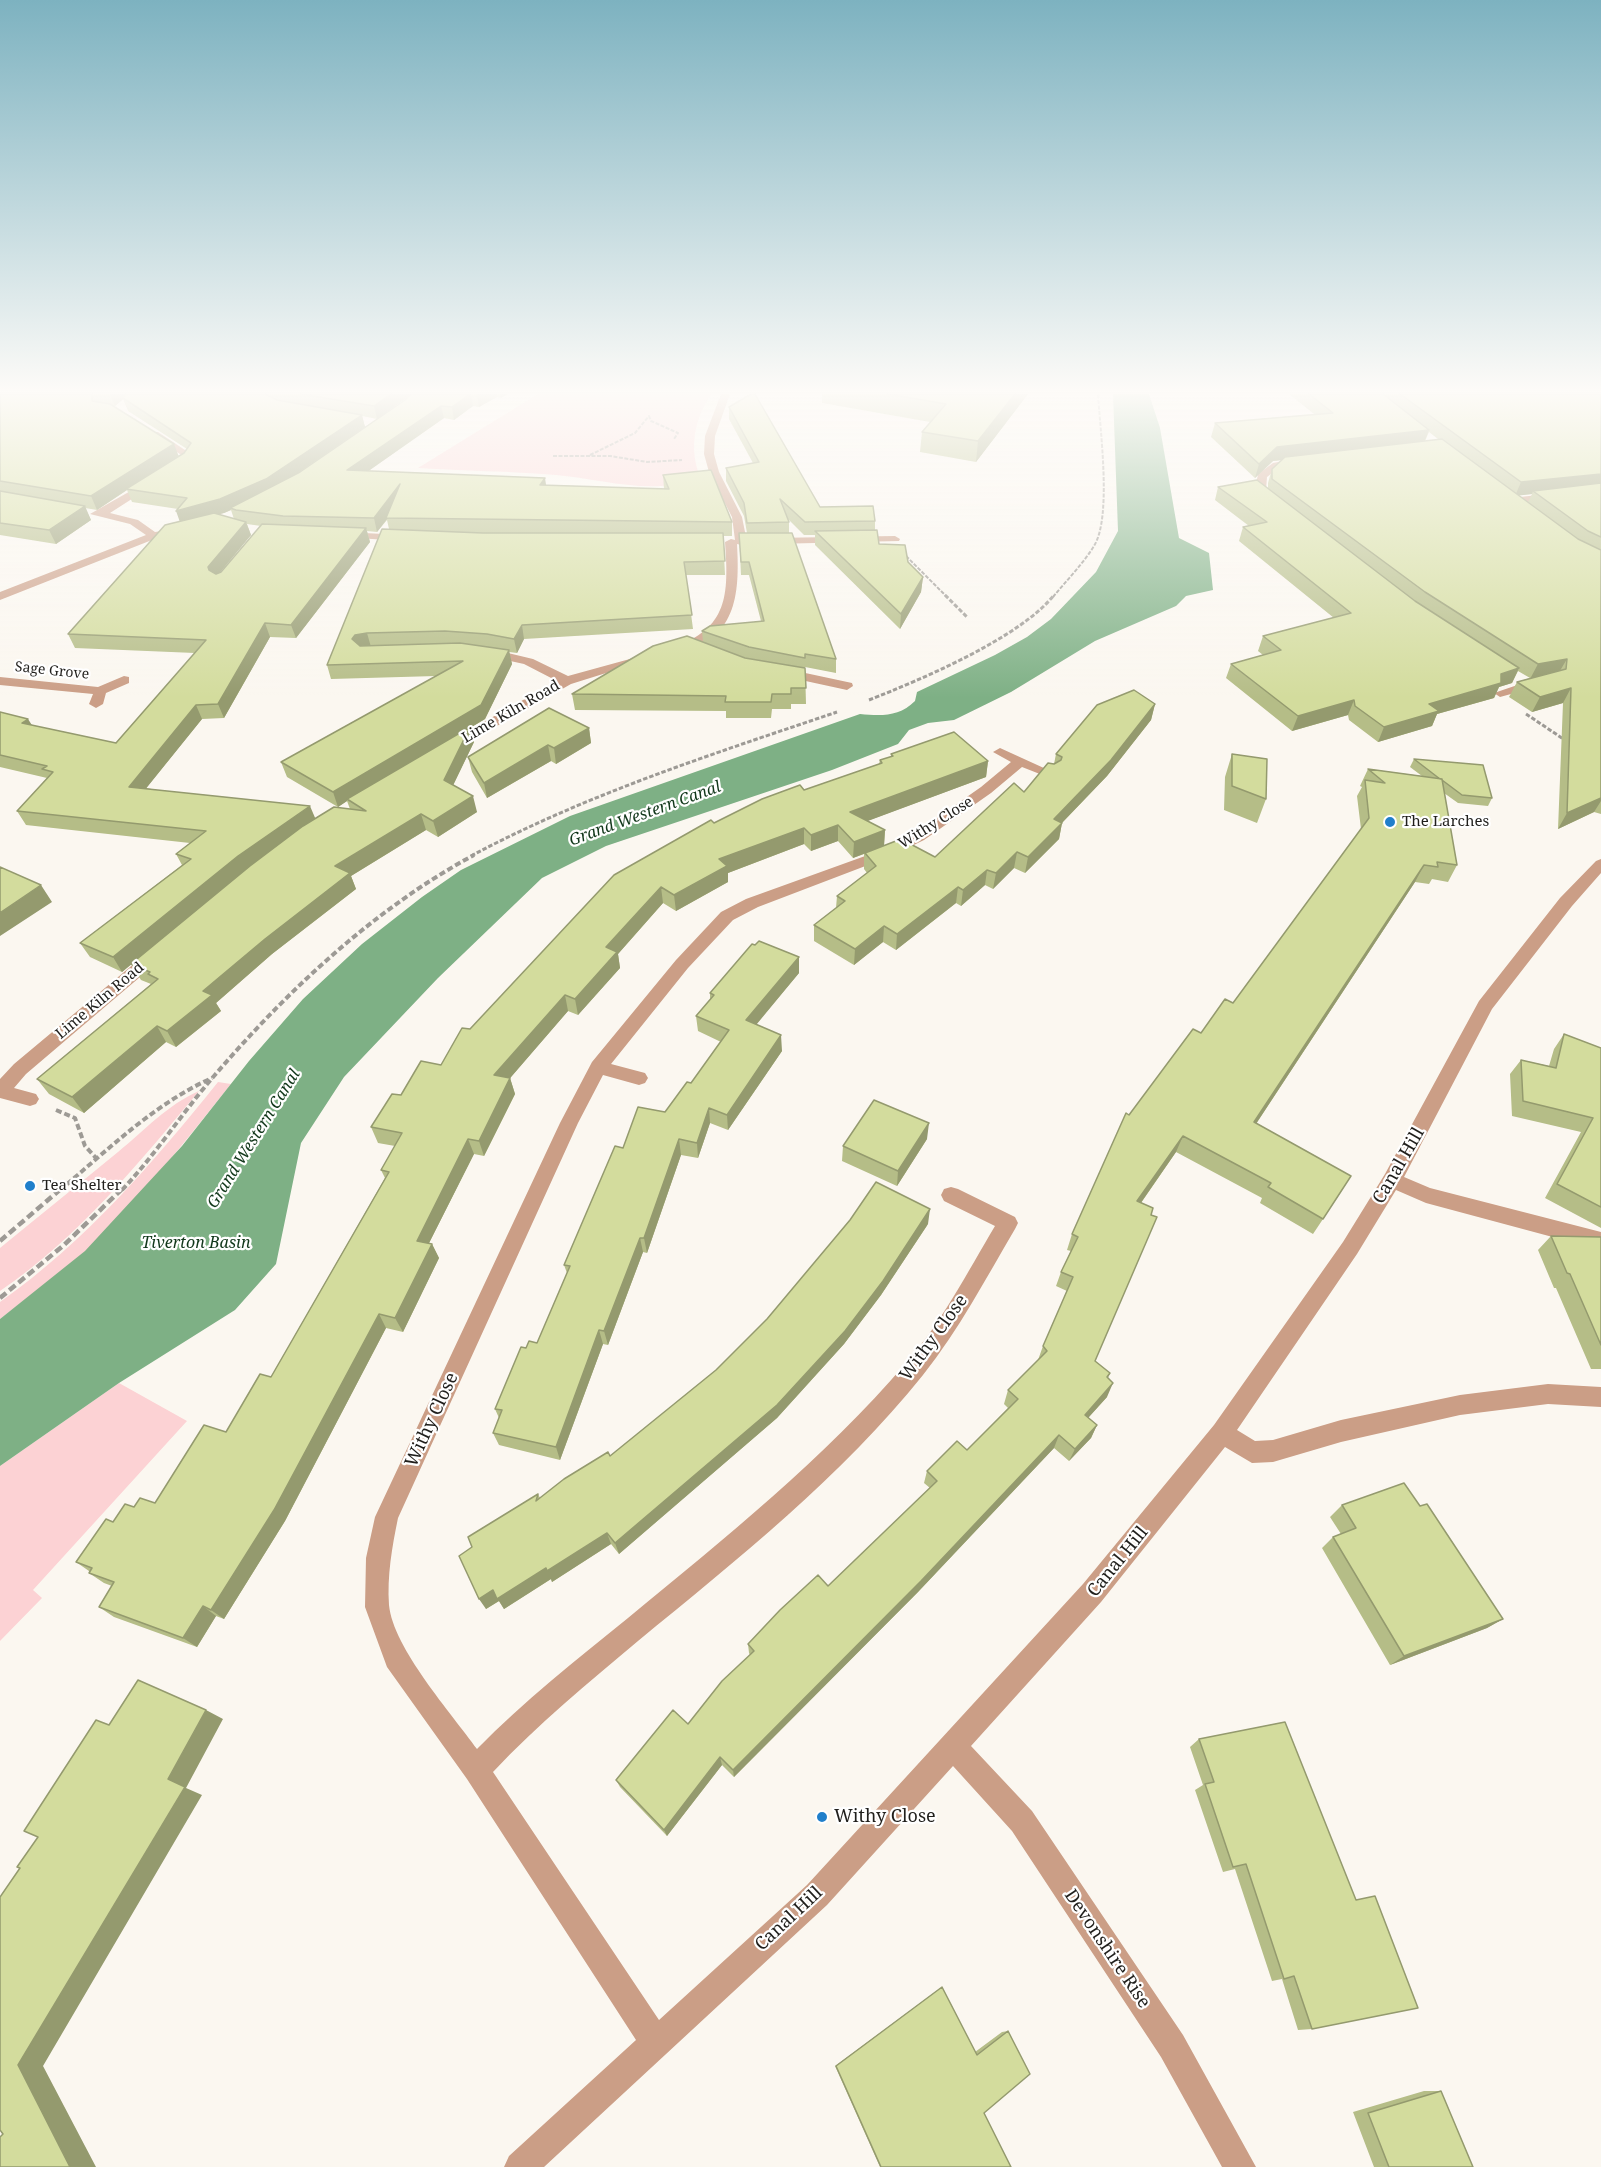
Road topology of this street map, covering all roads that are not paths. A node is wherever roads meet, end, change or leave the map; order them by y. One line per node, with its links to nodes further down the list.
1 (128, 495): 9 (street)
2 (726, 495): 12 (street, Lime Kiln Road)
3 (1262, 495): 5 (street)
4 (1545, 495): 6 (street)
5 (1275, 507)
6 (1520, 508)
7 (191, 528): 9 (street)
8 (334, 535): 10 (street)
9 (153, 536): 13 (street)
10 (414, 538)
11 (891, 539): 12 (street)
12 (741, 542): 14 (street, Lime Kiln Road)
13 (0, 596)
14 (691, 646): 16 (street); 21 (street, Lime Kiln Road)
15 (473, 652): 21 (street, Lime Kiln Road)
16 (705, 654)
17 (770, 670): 22 (street)
18 (1552, 679): 24 (street)
19 (124, 680): 23 (street, Sage Grove)
20 (0, 681): 23 (street, Sage Grove)
21 (566, 681): 27 (street, Lime Kiln Road)
22 (847, 686)
23 (100, 691): 25 (street, Sage Grove)
24 (1500, 693)
25 (96, 704)
26 (1000, 752): 28 (street)
27 (438, 754)
28 (1020, 761): 29 (street); 32 (street, Withy Close)
29 (1050, 774)
30 (1600, 867): 36 (street, Canal Hill)
31 (167, 945): 34 (street, Lime Kiln Road)
32 (598, 1067): 33 (street); 42 (street, Withy Close)
33 (639, 1078)
34 (0, 1091): 35 (street, Lime Kiln Road)
35 (30, 1099)
36 (1392, 1180): 38 (street); 40 (street, Canal Hill)
37 (951, 1195): 42 (street, Withy Close)
38 (1601, 1241)
39 (1601, 1397): 40 (street)
40 (1222, 1434): 41 (street, Canal Hill)
41 (954, 1747): 43 (street, Canal Hill); 45 (street, Devonshire Rise)
42 (476, 1770): 43 (street, Withy Close)
43 (655, 2041): 44 (street, Canal Hill)
44 (520, 2167)
45 (1240, 2167)

